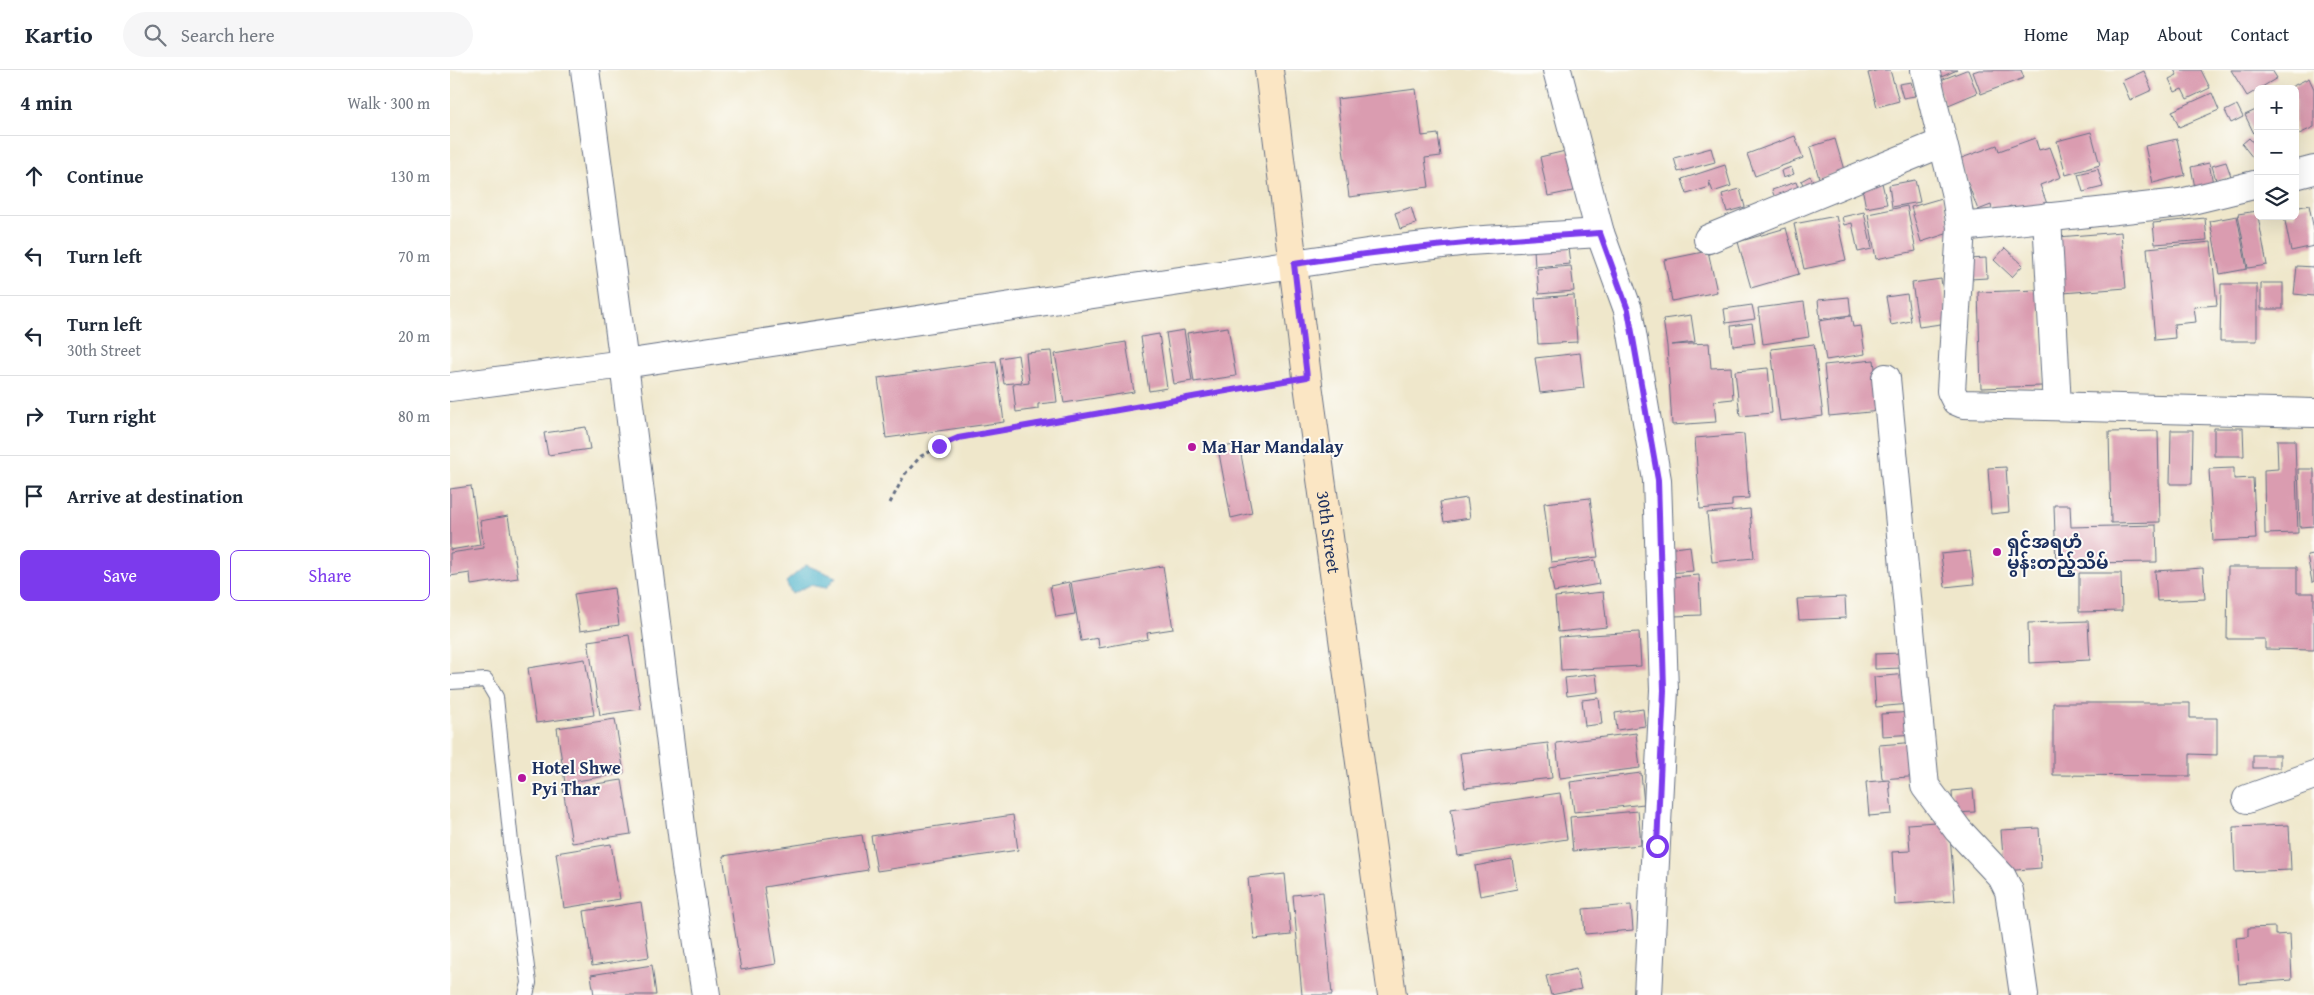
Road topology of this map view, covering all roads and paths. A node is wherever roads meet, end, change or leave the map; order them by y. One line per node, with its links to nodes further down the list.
1 (585, 70): 14 (street)
2 (1269, 70): 13 (main road, 30th Street)
3 (1557, 70): 11 (street)
4 (1925, 70): 5 (street)
5 (1942, 144): 10 (street); 12 (street)
6 (2314, 170): 7 (street)
7 (2299, 174)
8 (2254, 185): 9 (street)
9 (2047, 217): 10 (street); 18 (street)
10 (1961, 227): 18 (street)
11 (1600, 233): 13 (street); 27 (street)
12 (1708, 239)
13 (1294, 264): 14 (street); 15 (main road, 30th Street)
14 (624, 364): 17 (street); 25 (street)
15 (1307, 377): 20 (path); 26 (main road, 30th Street)
16 (1886, 378): 28 (street)
17 (450, 387)
18 (2057, 406): 19 (street)
19 (2314, 413)
20 (890, 504)
21 (450, 682): 24 (lane)
22 (2314, 775): 23 (street)
23 (2247, 799)
24 (526, 995)
25 (706, 995)
26 (1392, 995)
27 (1648, 995)
28 (2024, 995)

